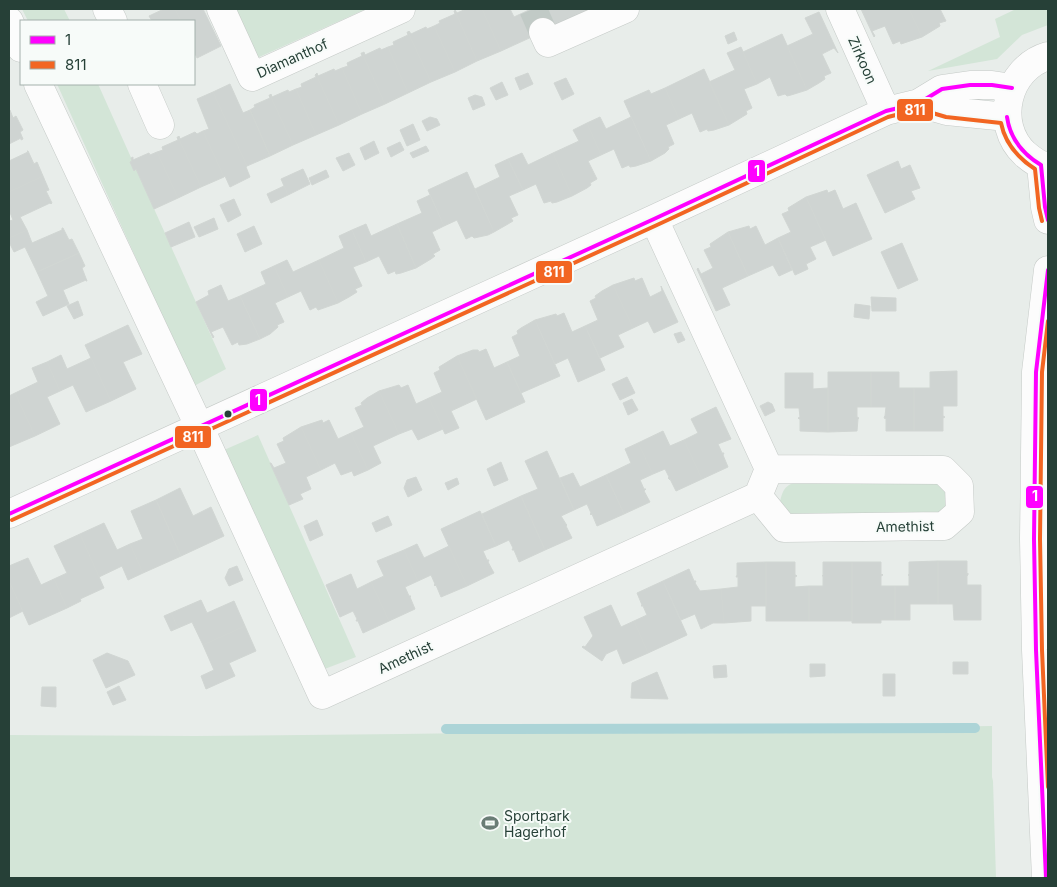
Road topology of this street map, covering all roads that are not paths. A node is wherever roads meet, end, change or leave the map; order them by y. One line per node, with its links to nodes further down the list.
1 (221, 9): 2 (street, Diamanthof)
2 (401, 9)
3 (625, 9): 6 (street)
4 (840, 9): 13 (street, Zirkoon)
5 (9, 21): 7 (street)
6 (543, 32)
7 (20, 46)
8 (1048, 56): 11 (street)
9 (38, 85): 20 (street)
10 (142, 85): 15 (street)
11 (1012, 88): 12 (street); 14 (street)
12 (919, 103): 13 (street); 14 (street)
13 (886, 111): 17 (street)
14 (1007, 117): 16 (street)
15 (160, 125)
16 (1044, 166): 18 (street)
17 (654, 219): 20 (street); 21 (street)
18 (1048, 220)
19 (1048, 270): 24 (street)
20 (198, 426): 22 (street, Amethist); 23 (street)
21 (769, 469): 22 (street); 22 (street, Amethist)
22 (758, 496)
23 (9, 514)
24 (1042, 650): 25 (street)
25 (1046, 878)

